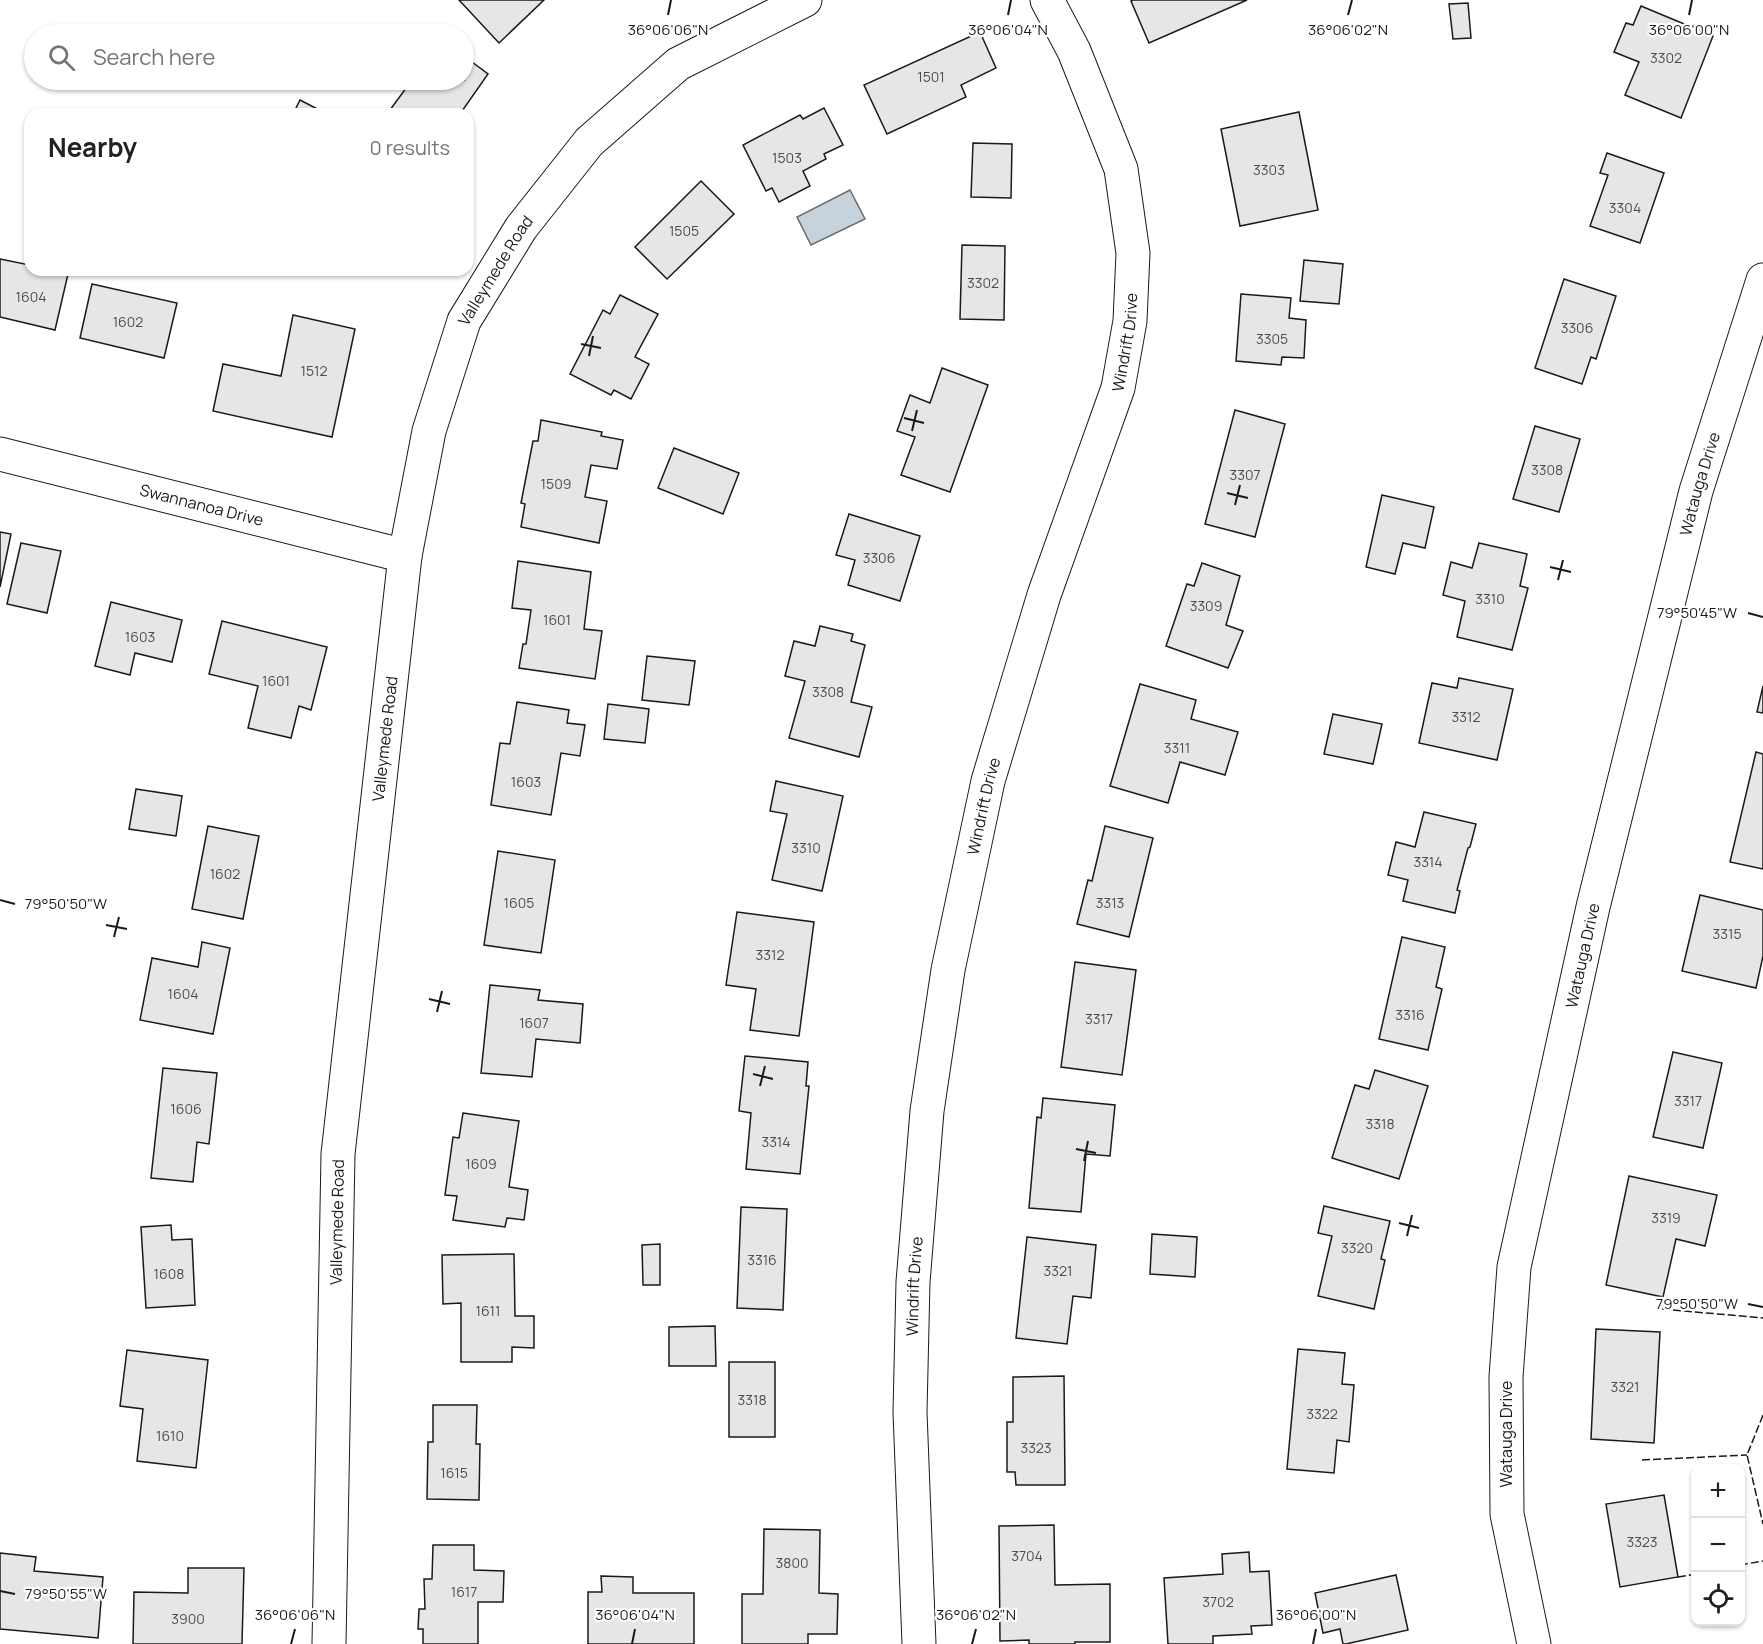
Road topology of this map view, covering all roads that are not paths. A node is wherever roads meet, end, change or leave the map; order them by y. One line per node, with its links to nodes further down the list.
1 (805, 0): 5 (street, Valleymede Road)
2 (1047, 0): 7 (street, Windrift Drive)
3 (1763, 280): 8 (street, Watauga Drive)
4 (0, 454): 5 (street, Swannanoa Drive)
5 (405, 556): 6 (street, Valleymede Road)
6 (329, 1644)
7 (919, 1644)
8 (1534, 1644)

